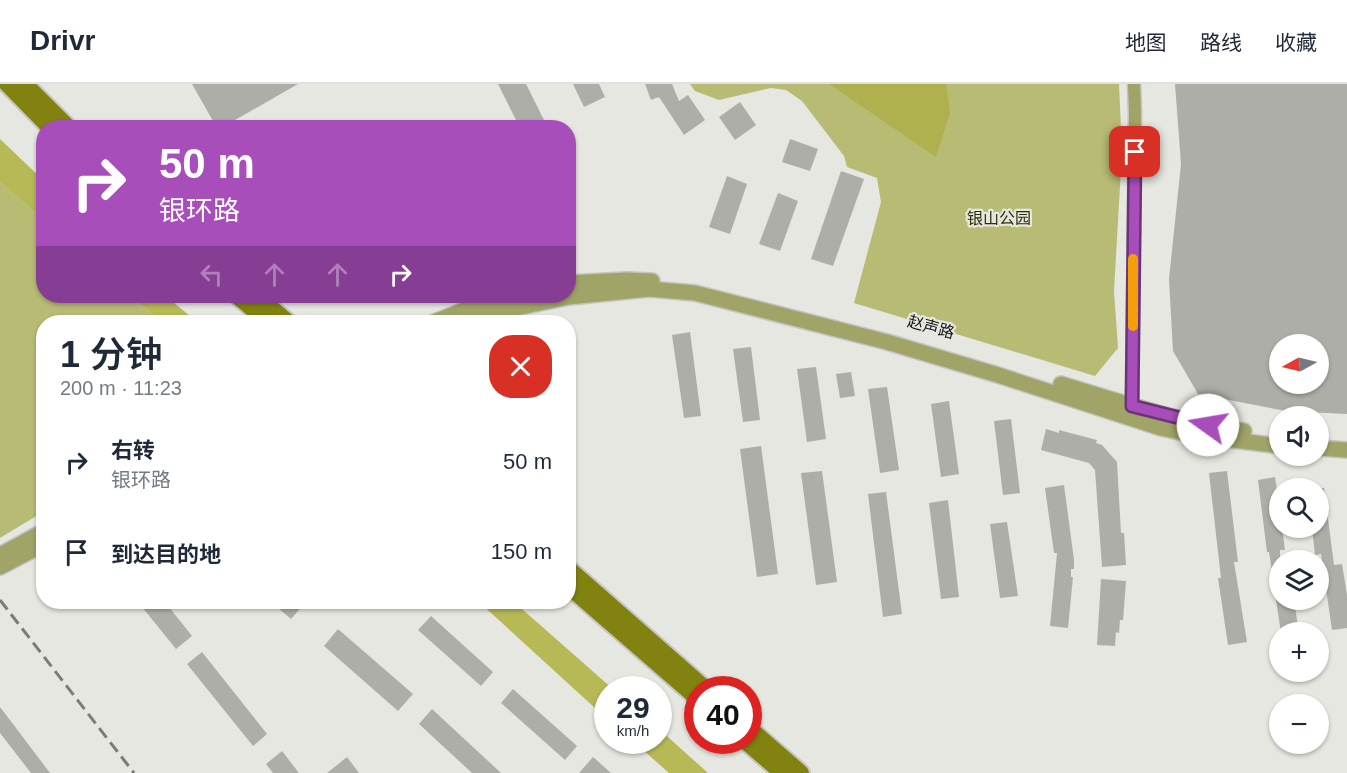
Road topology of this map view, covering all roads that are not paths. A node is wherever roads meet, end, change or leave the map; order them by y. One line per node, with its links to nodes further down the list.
1 (7, 84): 4 (main road)
2 (25, 84): 5 (main road)
3 (1134, 84): 16 (street)
4 (42, 120)
5 (61, 120)
6 (576, 283): 16 (street, 赵声路)
7 (576, 296): 20 (street)
8 (245, 303): 12 (main road)
9 (265, 303): 13 (main road)
10 (484, 303): 14 (street)
11 (539, 303): 15 (street)
12 (260, 315)
13 (280, 315)
14 (452, 315)
15 (489, 315)
16 (1132, 406): 17 (street, 赵声路)
17 (1269, 434)
18 (1329, 438): 19 (street)
19 (1347, 439)
20 (1269, 445)
21 (1329, 449): 22 (street)
22 (1347, 450)
23 (36, 535): 25 (street)
24 (36, 548): 26 (street)
25 (0, 555)
26 (0, 567)
27 (576, 575): 29 (main road)
28 (576, 593): 30 (main road)
29 (691, 676)
30 (684, 687)
31 (762, 739): 34 (main road)
32 (760, 754): 33 (main road)
33 (782, 773)
34 (801, 773)

